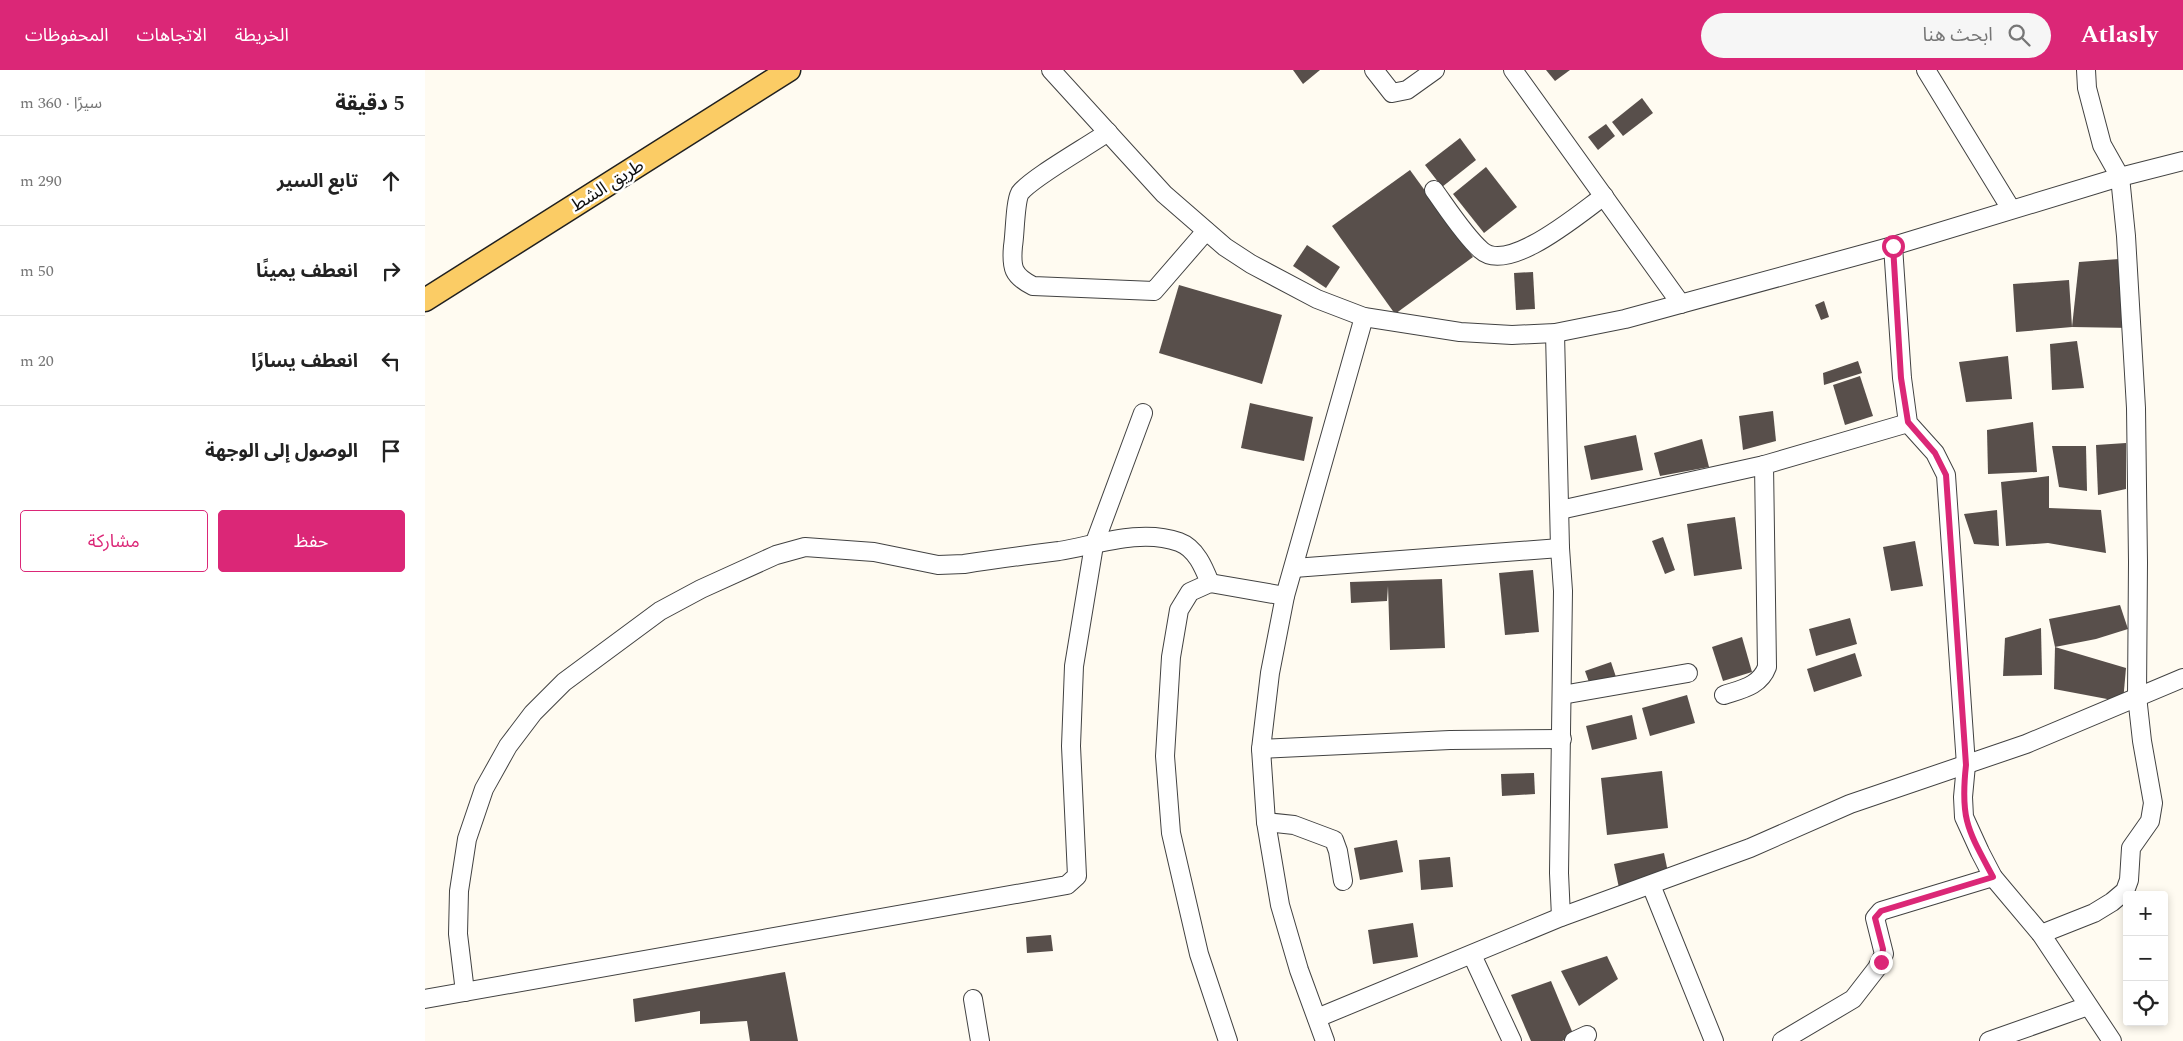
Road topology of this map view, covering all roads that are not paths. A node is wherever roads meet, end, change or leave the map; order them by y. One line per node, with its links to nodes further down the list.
1 (789, 70): 16 (main road, طريق الشط)
2 (1051, 70): 8 (street)
3 (1374, 70): 4 (street)
4 (1435, 70)
5 (1513, 70): 12 (street)
6 (1926, 70): 13 (street)
7 (2086, 70): 10 (street)
8 (1108, 132): 14 (street); 14 (street)
9 (2183, 161): 10 (street)
10 (2120, 176): 13 (street); 33 (street)
11 (1434, 190): 12 (street)
12 (1604, 196): 17 (street)
13 (2011, 209): 15 (street)
14 (1206, 231): 18 (street)
15 (1893, 246): 17 (street); 21 (street)
16 (425, 300)
17 (1681, 304): 19 (street)
18 (1365, 317): 19 (street); 26 (street)
19 (1555, 332): 23 (street)
20 (1143, 413): 24 (street)
21 (1908, 422): 22 (street); 36 (street)
22 (1763, 465): 23 (street); 32 (street)
23 (1560, 510): 25 (street)
24 (1094, 545): 27 (street); 44 (street); 44 (street)
25 (1560, 548): 26 (street); 31 (street)
26 (1294, 568): 28 (street)
27 (1210, 583): 28 (street); 51 (street)
28 (1285, 596): 35 (street)
29 (1688, 673): 31 (street)
30 (2183, 678): 33 (street)
31 (1562, 695): 34 (street)
32 (1724, 695)
33 (2137, 696): 36 (street); 42 (street)
34 (1562, 740): 35 (street); 41 (street)
35 (1261, 749): 37 (street)
36 (1966, 765): 38 (street); 40 (street)
37 (1266, 822): 39 (street); 48 (street)
38 (1993, 877): 42 (street); 54 (street)
39 (1343, 881)
40 (1651, 885): 41 (street); 53 (street)
41 (1561, 917): 43 (street)
42 (2041, 934): 47 (street)
43 (1472, 955): 48 (street); 52 (street)
44 (465, 992): 45 (street)
45 (425, 999)
46 (973, 999): 50 (street)
47 (2088, 1006): 55 (street); 56 (street)
48 (1317, 1018): 49 (street)
49 (1321, 1039)
50 (979, 1041)
51 (1228, 1041)
52 (1512, 1041)
53 (1714, 1041)
54 (1782, 1041)
55 (1989, 1041)
56 (2112, 1041)

